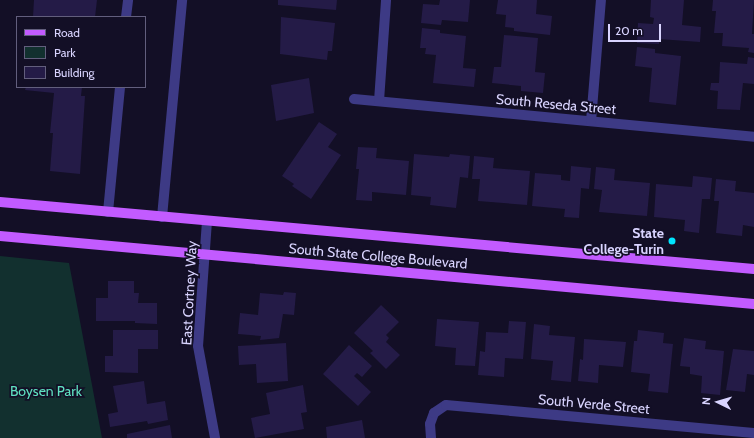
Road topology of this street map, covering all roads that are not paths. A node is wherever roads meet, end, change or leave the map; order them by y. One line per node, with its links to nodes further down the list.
1 (128, 0): 5 (street)
2 (182, 0): 13 (street)
3 (386, 0): 8 (street)
4 (601, 0): 9 (street)
5 (126, 16)
6 (120, 88): 12 (street)
7 (354, 99): 8 (street, South Reseda Street)
8 (379, 101): 9 (street, South Reseda Street)
9 (591, 121): 10 (street, South Reseda Street)
10 (754, 137)
11 (0, 202): 12 (main road, South State College Boulevard)
12 (108, 212): 13 (main road, South State College Boulevard)
13 (162, 217): 14 (main road, South State College Boulevard)
14 (207, 221): 16 (street, East Cortney Way); 17 (main road, South State College Boulevard)
15 (0, 236): 16 (main road, South State College Boulevard)
16 (205, 255): 18 (main road, South State College Boulevard); 20 (street, East Cortney Way)
17 (754, 269)
18 (754, 304)
19 (754, 433): 21 (street, South Verde Street)
20 (215, 438)
21 (431, 438)

